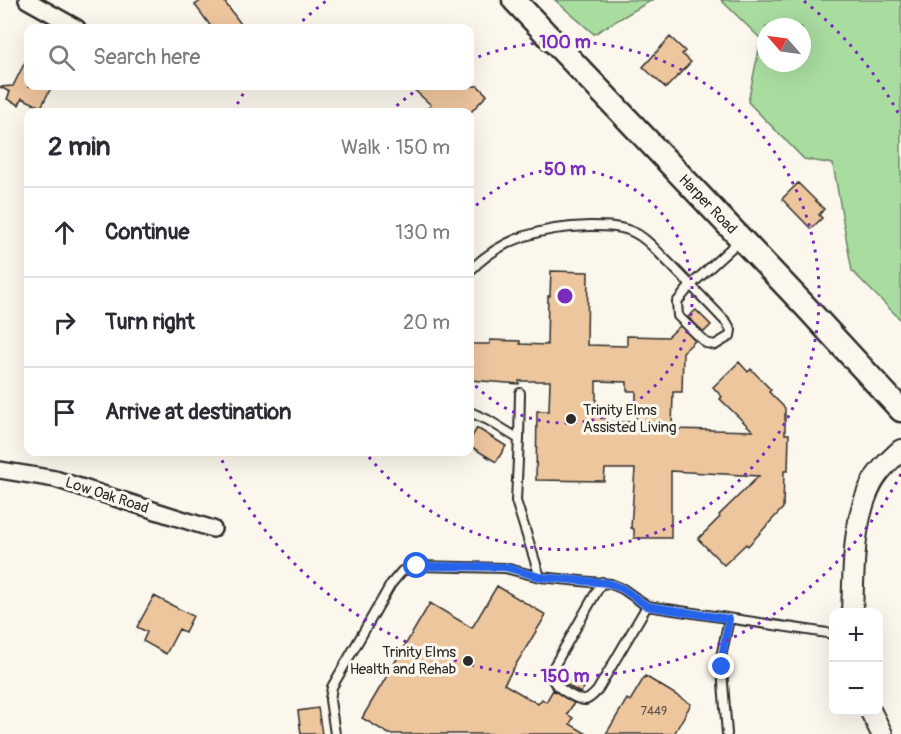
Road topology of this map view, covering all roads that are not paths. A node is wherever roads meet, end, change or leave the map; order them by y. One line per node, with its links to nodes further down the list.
1 (27, 0): 3 (street)
2 (514, 0): 4 (main road, Harper Road)
3 (71, 24)
4 (741, 239): 6 (lane); 8 (main road, Harper Road)
5 (474, 268): 6 (lane)
6 (691, 285): 6 (lane)
7 (520, 393): 10 (lane)
8 (901, 410)
9 (474, 414): 10 (lane)
10 (519, 439): 14 (lane)
11 (901, 450): 17 (street)
12 (0, 470): 13 (street, Low Oak Road)
13 (213, 529)
14 (540, 577): 15 (lane); 21 (lane)
15 (602, 582): 16 (lane); 16 (lane)
16 (647, 606): 18 (lane)
17 (852, 608)
18 (729, 619): 19 (lane); 22 (lane)
19 (829, 633)
20 (873, 716): 23 (street)
21 (335, 734)
22 (727, 734)
23 (882, 734)

